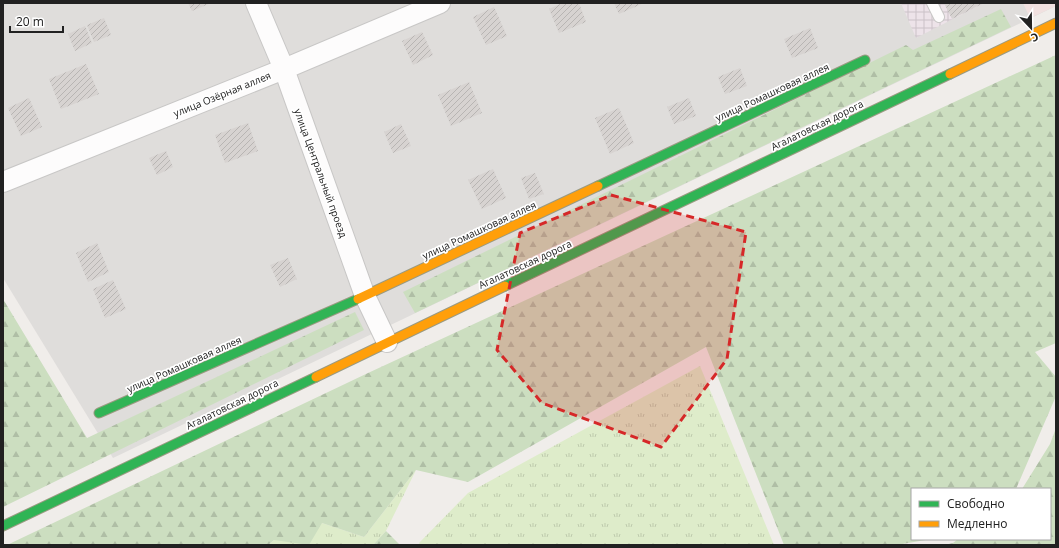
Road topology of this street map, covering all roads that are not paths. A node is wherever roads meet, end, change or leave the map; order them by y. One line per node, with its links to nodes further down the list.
1 (256, 3): 7 (street, улица Центральный проезд)
2 (440, 3): 7 (street, улица Озёрная аллея)
3 (932, 3): 4 (lane)
4 (939, 17)
5 (1056, 23): 10 (main road, Агалатовская дорога)
6 (866, 60): 9 (main road, улица Ромашковая аллея)
7 (284, 69): 8 (street, улица Озёрная аллея); 9 (street, улица Центральный проезд)
8 (3, 182)
9 (365, 296): 10 (street, улица Центральный проезд); 11 (main road, улица Ромашковая аллея)
10 (387, 342): 12 (main road, Агалатовская дорога)
11 (99, 413)
12 (3, 526)

